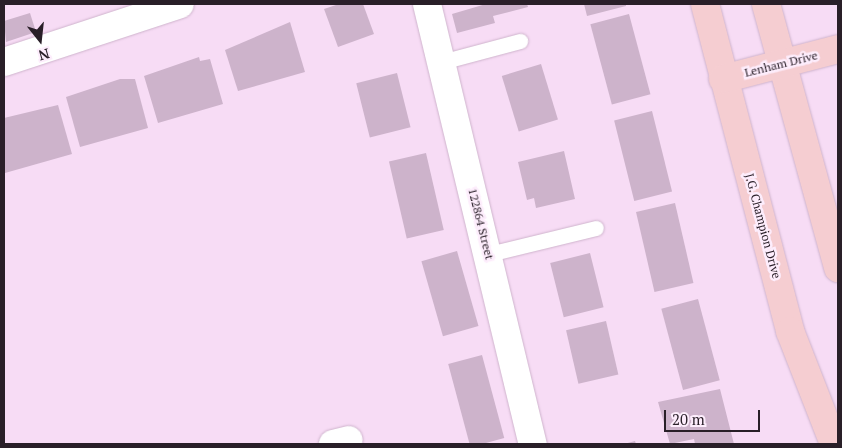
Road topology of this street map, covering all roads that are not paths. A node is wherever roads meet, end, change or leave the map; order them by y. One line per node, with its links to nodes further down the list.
1 (180, 4): 7 (street)
2 (427, 4): 8 (street, 122864 Street)
3 (705, 4): 10 (main road, J.G. Champion Drive)
4 (766, 4): 9 (main road)
5 (520, 41): 8 (lane)
6 (838, 49): 9 (main road, Lenham Drive)
7 (4, 62)
8 (442, 62): 12 (street, 122864 Street)
9 (780, 64): 10 (main road, Lenham Drive); 13 (main road)
10 (723, 79): 15 (main road, J.G. Champion Drive)
11 (596, 228): 12 (lane)
12 (489, 254): 14 (street, 122864 Street)
13 (838, 268)
14 (532, 444)
15 (834, 444)

